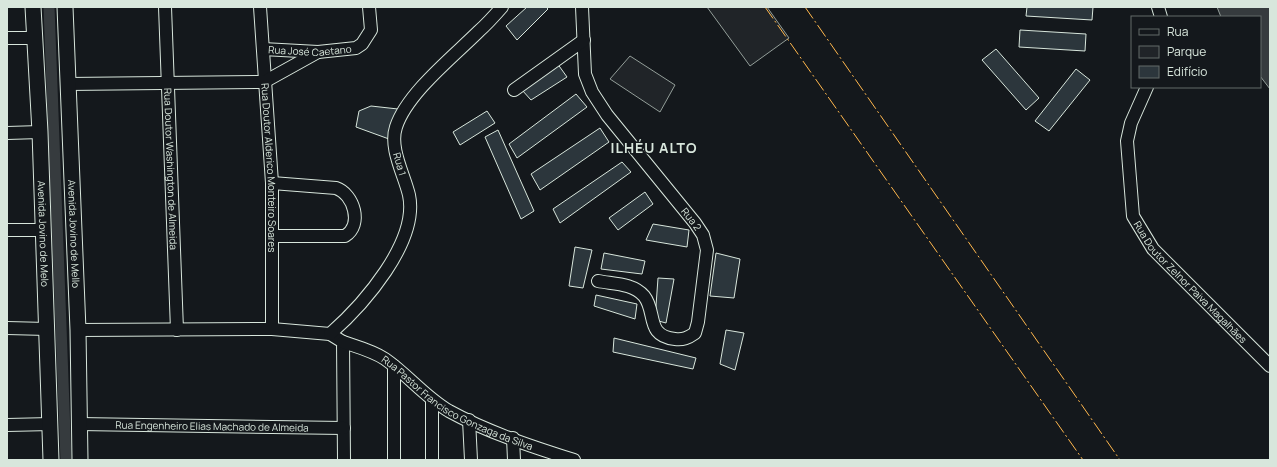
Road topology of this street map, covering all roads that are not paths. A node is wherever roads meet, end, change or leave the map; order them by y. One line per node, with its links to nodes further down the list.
1 (33, 7): 9 (main road, Avenida Jovino de Melo)
2 (65, 7): 15 (main road, Avenida Jovino de Mello)
3 (165, 7): 13 (street, Rua Doutor Washington de Almeida)
4 (260, 7): 11 (street, Rua Doutor Alderico Monteiro Soares)
5 (369, 7): 12 (street, Rua José Caetano)
6 (502, 7): 30 (street, Rua 1)
7 (582, 7): 10 (street, Rua 2)
8 (7, 38): 9 (street)
9 (34, 38): 18 (main road, Avenida Jovino de Melo)
10 (584, 40): 17 (street); 24 (street, Rua 2)
11 (263, 49): 12 (street, Rua José Caetano); 14 (street, Rua Doutor Alderico Monteiro Soares)
12 (318, 52): 14 (street)
13 (168, 82): 14 (street); 15 (street); 29 (street, Rua Doutor Washington de Almeida)
14 (264, 82): 20 (street, Rua Doutor Alderico Monteiro Soares)
15 (67, 84): 28 (main road, Avenida Jovino de Mello)
16 (1147, 88): 33 (street, Rua Doutor Zelnor Paiva Magalhães)
17 (514, 90)
18 (40, 132): 19 (street); 22 (main road, Avenida Jovino de Melo)
19 (7, 133)
20 (272, 183): 23 (street, Rua Doutor Alderico Monteiro Soares); 23 (street)
21 (7, 230): 22 (street)
22 (43, 230): 26 (main road, Avenida Jovino de Melo)
23 (272, 236): 27 (street, Rua Doutor Alderico Monteiro Soares)
24 (598, 281)
25 (7, 328): 26 (street)
26 (47, 329): 36 (main road, Avenida Jovino de Melo)
27 (272, 329): 29 (street); 30 (street)
28 (78, 330): 29 (street); 37 (main road, Avenida Jovino de Mello)
29 (177, 330)
30 (330, 334): 31 (street, Rua Pastor Francisco Gonzaga da Silva)
31 (343, 342): 32 (street, Rua Pastor Francisco Gonzaga da Silva); 39 (street)
32 (394, 366): 34 (street, Rua Pastor Francisco Gonzaga da Silva); 45 (street)
33 (1270, 366)
34 (432, 400): 35 (street, Rua Pastor Francisco Gonzaga da Silva); 46 (street)
35 (469, 420): 40 (street, Rua Pastor Francisco Gonzaga da Silva); 47 (street)
36 (51, 424): 38 (street); 42 (main road, Avenida Jovino de Melo)
37 (79, 424): 39 (street, Rua Engenheiro Elias Machado de Almeida); 43 (main road, Avenida Jovino de Mello)
38 (7, 425)
39 (344, 428): 44 (street)
40 (513, 438): 41 (street, Rua Pastor Francisco Gonzaga da Silva); 48 (street)
41 (554, 457): 49 (street, Rua Pastor Francisco Gonzaga da Silva)
42 (52, 460)
43 (80, 460)
44 (344, 460)
45 (394, 460)
46 (432, 460)
47 (471, 460)
48 (514, 460)
49 (574, 460)

